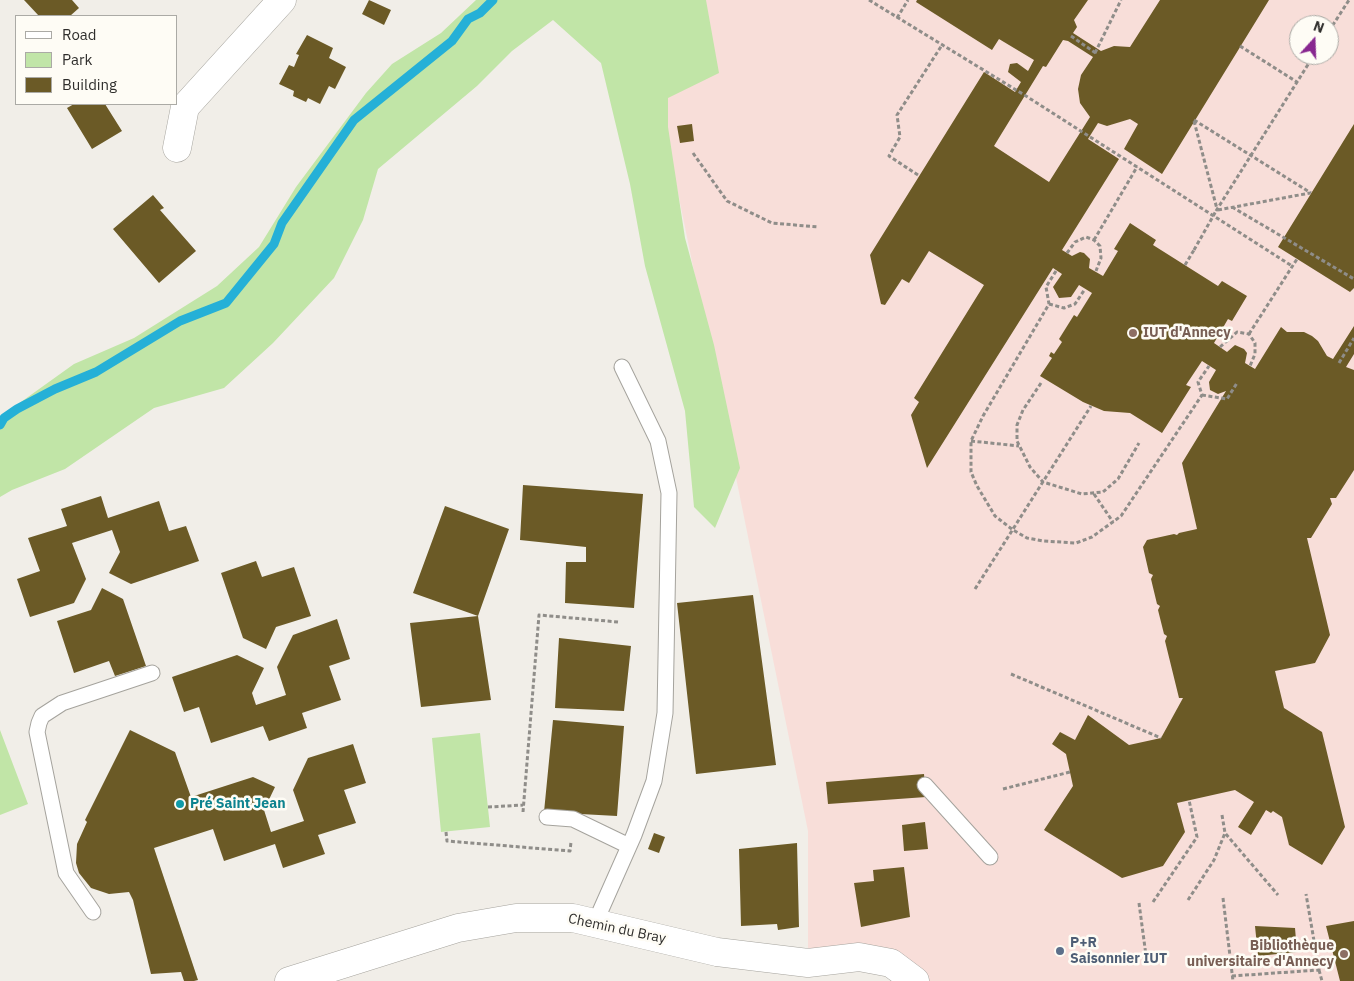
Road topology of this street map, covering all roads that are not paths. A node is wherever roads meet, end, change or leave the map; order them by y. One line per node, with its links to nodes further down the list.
1 (282, 0): 2 (street)
2 (177, 148)
3 (622, 367): 7 (lane)
4 (152, 673): 9 (lane)
5 (925, 785): 8 (lane)
6 (547, 817): 7 (lane)
7 (629, 846): 10 (lane)
8 (990, 857)
9 (92, 912)
10 (594, 922): 11 (street, Chemin du Bray); 12 (street, Chemin du Bray)
11 (289, 981)
12 (915, 981)

